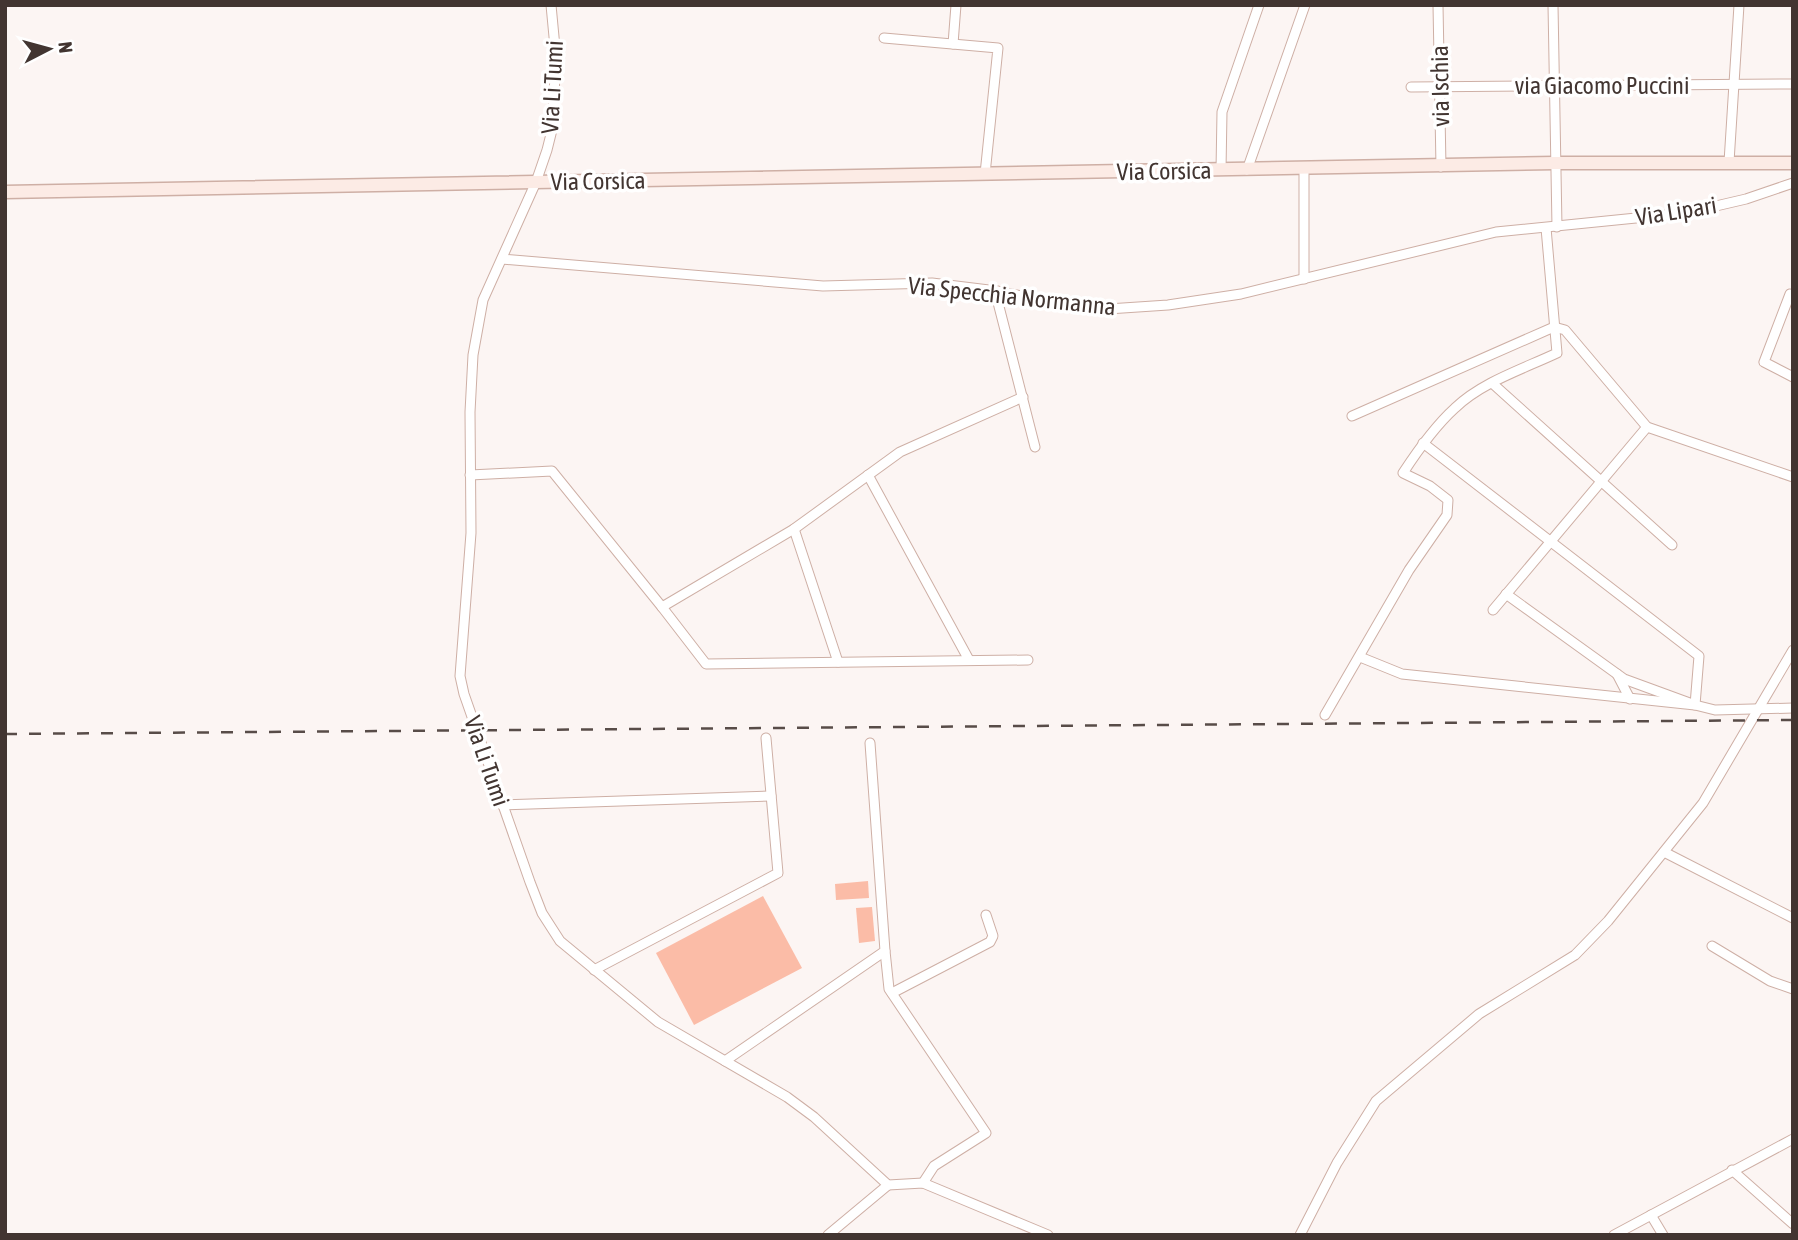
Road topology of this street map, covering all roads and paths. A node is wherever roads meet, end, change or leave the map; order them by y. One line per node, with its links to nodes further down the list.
1 (551, 5): 23 (street, Via Li Tumi)
2 (956, 5): 9 (street)
3 (1259, 5): 20 (street)
4 (1305, 5): 21 (street)
5 (1438, 5): 12 (street, via Ischia)
6 (1553, 5): 13 (street)
7 (1740, 5): 10 (street)
8 (884, 38): 9 (street)
9 (953, 44): 22 (street)
10 (1734, 84): 11 (street, via Giacomo Puccini); 13 (street, via Giacomo Puccini); 15 (street)
11 (1793, 84)
12 (1440, 86): 13 (street, via Giacomo Puccini); 14 (street, via Giacomo Puccini); 18 (street, via Ischia)
13 (1554, 86): 16 (street)
14 (1411, 87)
15 (1729, 162): 16 (main road, Via Corsica); 17 (main road, Via Corsica)
16 (1555, 163): 18 (main road, Via Corsica); 26 (street)
17 (1793, 163)
18 (1441, 167): 19 (main road, Via Corsica)
19 (1304, 169): 21 (main road, Via Corsica); 29 (street)
20 (1221, 170): 21 (main road, Via Corsica); 22 (main road, Via Corsica)
21 (1247, 170)
22 (985, 174): 23 (main road, Via Corsica)
23 (536, 182): 25 (main road, Via Corsica); 28 (street, Via Li Tumi)
24 (1793, 183): 26 (street, Via Lipari)
25 (5, 192)
26 (1557, 227): 27 (street, Via Specchia Normanna)
27 (1546, 228): 29 (street, Via Specchia Normanna); 32 (street)
28 (502, 259): 30 (street, Via Specchia Normanna); 40 (street, Via Li Tumi)
29 (1304, 279): 30 (street, Via Specchia Normanna)
30 (995, 290): 35 (street)
31 (1793, 296): 33 (street)
32 (1554, 327): 34 (street); 36 (street); 37 (street)
33 (1793, 377)
34 (1492, 383): 38 (street); 43 (street)
35 (1023, 397): 39 (street); 41 (street)
36 (1352, 416)
37 (1647, 428): 42 (street); 43 (street)
38 (1423, 443): 45 (street); 51 (street)
39 (1035, 447)
40 (470, 475): 48 (street); 64 (street, Via Li Tumi)
41 (867, 475): 44 (street); 52 (street)
42 (1793, 477)
43 (1601, 481): 45 (street); 46 (street)
44 (794, 529): 48 (street); 54 (street)
45 (1551, 541): 47 (street); 57 (street)
46 (1672, 545)
47 (1506, 594): 49 (street); 55 (street)
48 (662, 607): 54 (street)
49 (1493, 610)
50 (1793, 650): 59 (street)
51 (1360, 657): 56 (street); 60 (street)
52 (969, 660): 53 (street); 54 (street)
53 (1028, 660)
54 (838, 662)
55 (1616, 673): 56 (street); 57 (street)
56 (1630, 699): 57 (street)
57 (1695, 705): 59 (street)
58 (1793, 708): 59 (street)
59 (1759, 709): 65 (street)
60 (1325, 715)
61 (766, 738): 63 (street)
62 (870, 743): 69 (street)
63 (771, 796): 64 (street); 70 (street)
64 (502, 805): 70 (street, Via Li Tumi)
65 (1664, 852): 67 (street); 83 (street)
66 (986, 915): 72 (street)
67 (1793, 918)
68 (1712, 946): 71 (street)
69 (885, 951): 72 (street); 73 (street)
70 (594, 970): 73 (street, Via Li Tumi)
71 (1793, 989)
72 (892, 993): 76 (street)
73 (725, 1061): 77 (street, Via Li Tumi)
74 (1793, 1139): 75 (street)
75 (1732, 1170): 78 (street); 79 (street)
76 (923, 1183): 77 (street); 82 (street)
77 (888, 1185): 81 (street)
78 (1651, 1215): 80 (street); 84 (street)
79 (1793, 1224)
80 (1615, 1234)
81 (828, 1235)
82 (1048, 1235)
83 (1300, 1235)
84 (1663, 1235)

